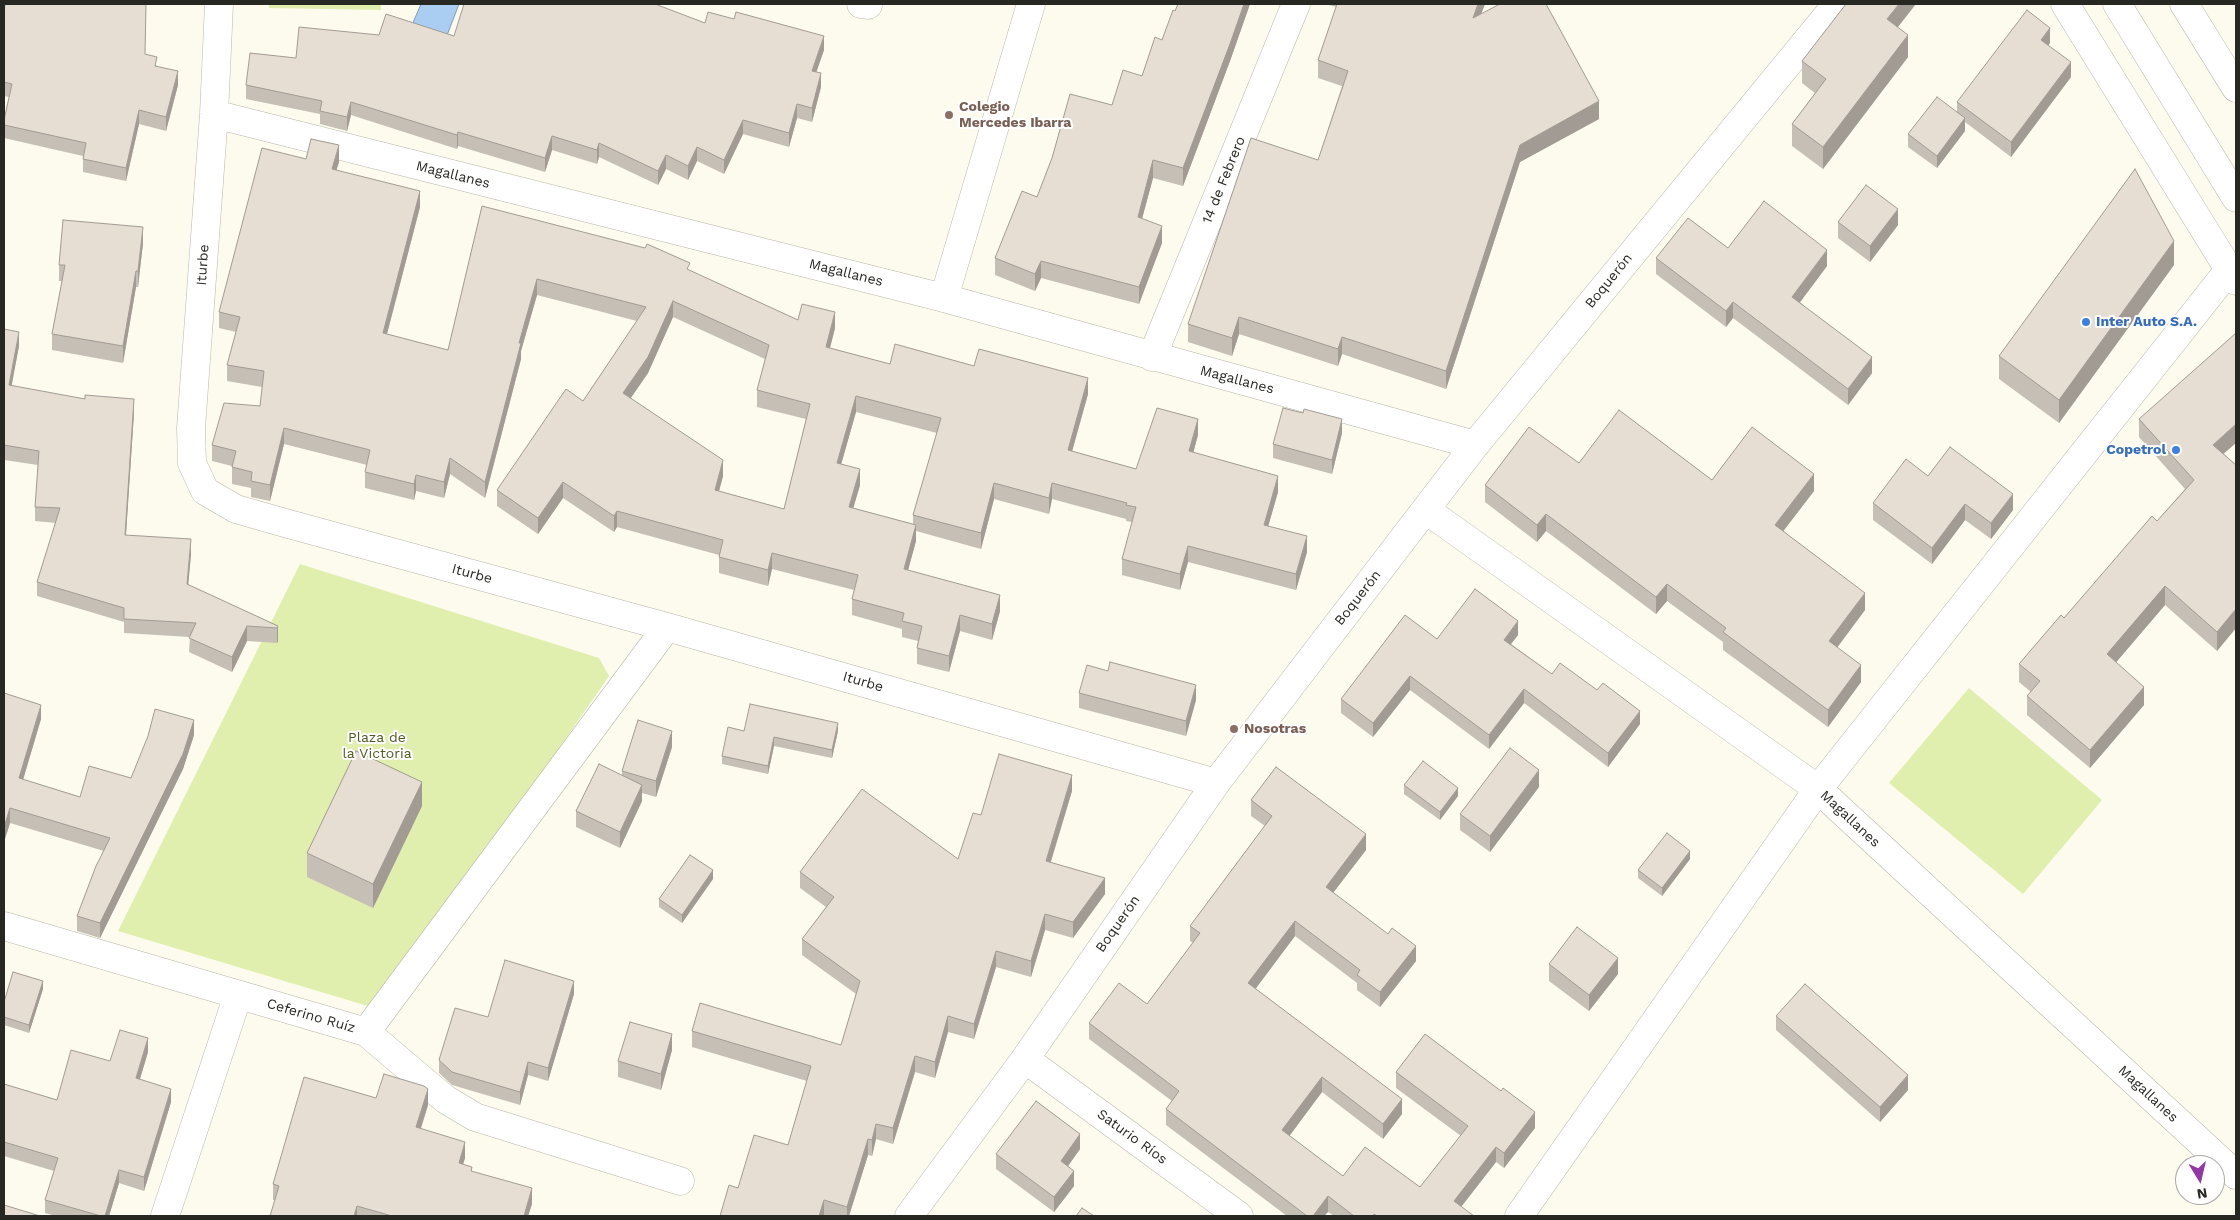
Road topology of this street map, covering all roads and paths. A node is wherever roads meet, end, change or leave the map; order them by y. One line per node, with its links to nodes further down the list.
1 (219, 4): 9 (main road, Iturbe)
2 (1031, 4): 12 (main road)
3 (1296, 4): 13 (main road, 14 de Febrero)
4 (1837, 4): 14 (main road, Boquerón)
5 (2065, 4): 11 (main road)
6 (2117, 4): 10 (main road)
7 (2184, 4): 8 (main road)
8 (2236, 88)
9 (214, 114): 12 (main road, Magallanes); 16 (main road, Iturbe)
10 (2236, 198)
11 (2233, 275): 18 (main road)
12 (944, 298): 13 (main road, Magallanes)
13 (1152, 357): 14 (main road, Magallanes)
14 (1475, 445): 15 (main road, Boquerón)
15 (1426, 510): 17 (main road, Boquerón); 18 (main road, Magallanes)
16 (667, 627): 17 (main road, Iturbe); 21 (main road)
17 (1216, 783): 22 (main road, Boquerón)
18 (1818, 789): 23 (main road, Magallanes); 28 (main road)
19 (4, 926): 20 (main road, Ceferino Ruíz)
20 (238, 995): 21 (main road, Ceferino Ruíz); 25 (main road)
21 (366, 1032): 24 (main road, Ceferino Ruíz)
22 (1025, 1058): 26 (main road, Boquerón); 27 (main road, Saturio Ríos)
23 (2236, 1175)
24 (680, 1181)
25 (165, 1216)
26 (909, 1216)
27 (1239, 1216)
28 (1519, 1216)

